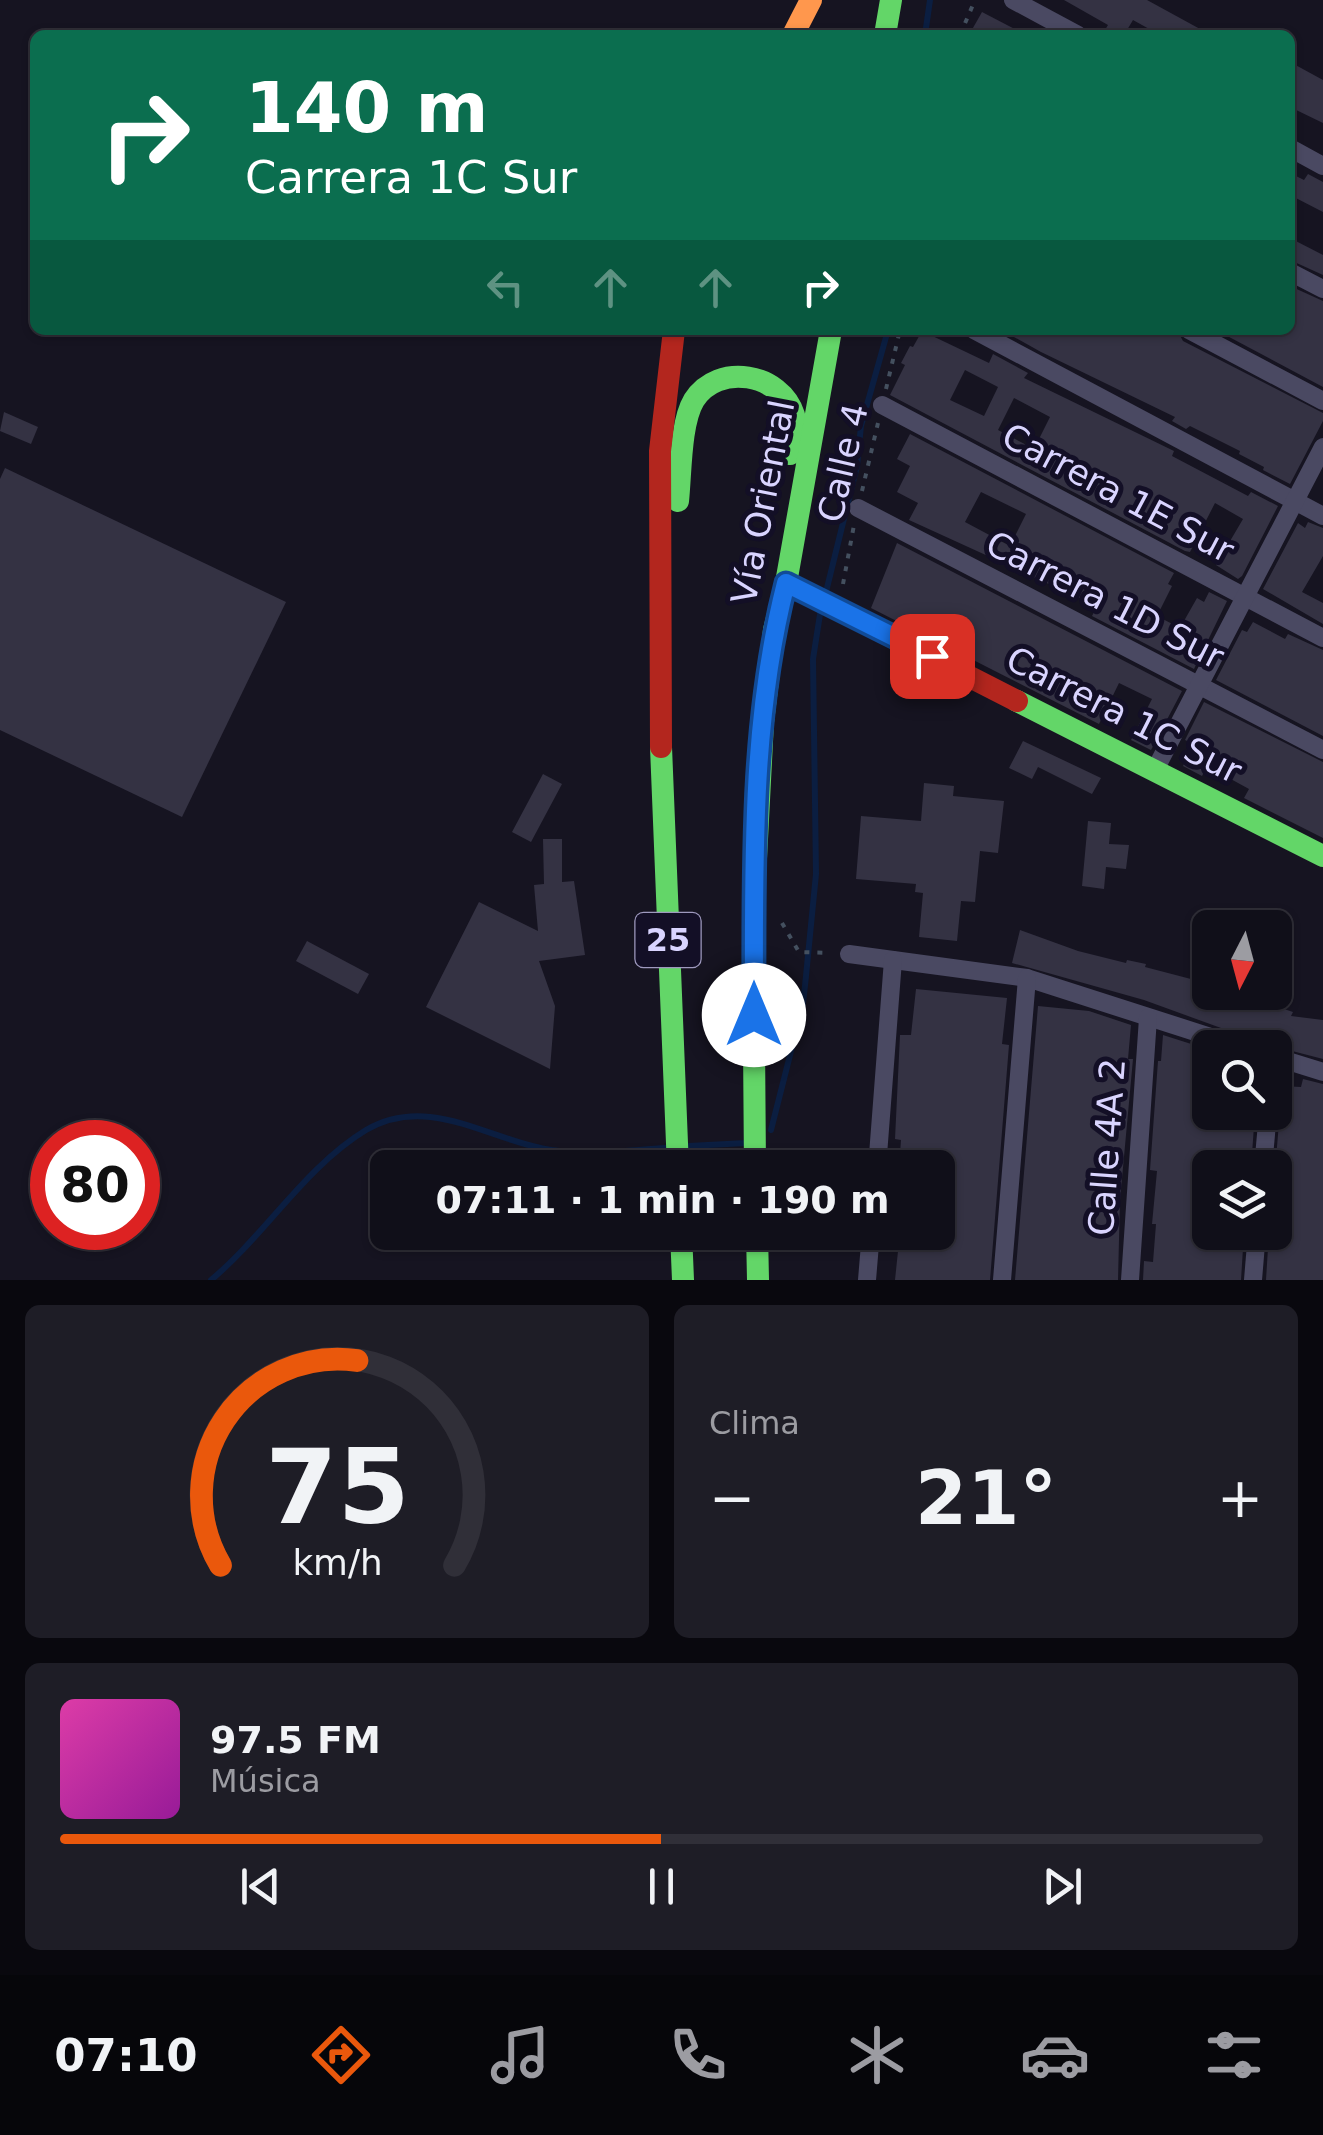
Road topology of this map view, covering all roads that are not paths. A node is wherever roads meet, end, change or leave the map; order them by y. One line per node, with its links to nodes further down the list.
1 (811, 0): 4 (main road)
2 (891, 0): 5 (main road)
3 (1013, 0): 6 (street)
4 (796, 30)
5 (886, 30)
6 (1069, 30)
7 (1295, 151): 8 (street)
8 (1323, 166)
9 (1295, 275): 10 (street)
10 (1323, 289)
11 (673, 335): 20 (main road, 25)
12 (831, 335): 22 (main road, Vía Oriental)
13 (983, 335): 18 (street)
14 (1198, 335): 15 (street)
15 (1323, 401)
16 (882, 405): 24 (street, Carrera 1E Sur)
17 (1323, 447): 18 (street)
18 (1295, 501): 21 (street); 24 (street)
19 (858, 508): 26 (street, Carrera 1D Sur)
20 (660, 509): 22 (main road); 37 (main road, 25)
21 (1323, 516)
22 (794, 536): 23 (main road, Vía Oriental)
23 (796, 587): 28 (main road, Carrera 1C Sur); 38 (main road, Vía Oriental)
24 (1246, 598): 25 (street, Carrera 1E Sur); 26 (street)
25 (1323, 638)
26 (1200, 686): 27 (street, Carrera 1D Sur); 28 (street)
27 (1323, 750)
28 (1156, 770): 29 (main road, Carrera 1C Sur)
29 (1323, 856)
30 (850, 954): 31 (street)
31 (892, 960): 32 (street); 39 (street)
32 (1026, 978): 33 (street); 47 (street)
33 (1148, 1018): 34 (street); 48 (street, Calle 4A 2)
34 (1192, 1032)
35 (1292, 1062): 36 (street)
36 (1323, 1072)
37 (677, 1150)
38 (755, 1150)
39 (878, 1150)
40 (682, 1250): 44 (main road)
41 (757, 1250): 45 (main road)
42 (870, 1250): 46 (street)
43 (1256, 1250): 49 (street)
44 (683, 1280)
45 (758, 1280)
46 (867, 1280)
47 (1002, 1280)
48 (1130, 1280)
49 (1253, 1280)

